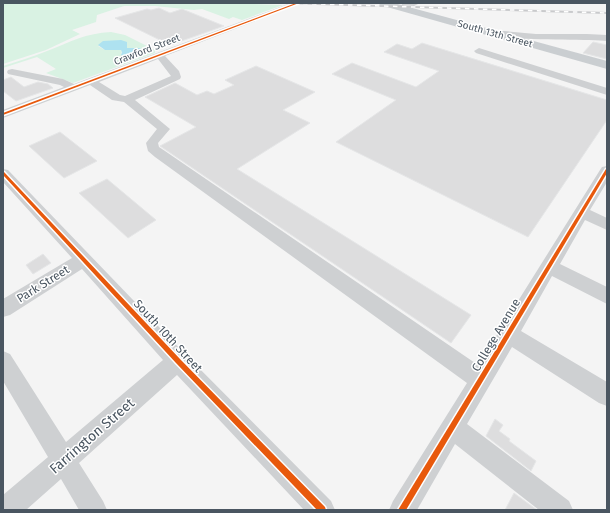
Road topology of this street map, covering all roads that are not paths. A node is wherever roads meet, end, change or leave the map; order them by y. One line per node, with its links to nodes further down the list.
1 (298, 3): 6 (street, Crawford Street)
2 (389, 4): 3 (main road, South 13th Street)
3 (496, 34): 4 (street); 7 (main road, South 13th Street)
4 (607, 38)
5 (479, 51): 11 (street)
6 (159, 55): 9 (street, Crawford Street); 12 (street)
7 (607, 65)
8 (12, 72): 10 (street)
9 (92, 81): 10 (street, Crawford Street); 12 (street)
10 (73, 88): 13 (street, Crawford Street)
11 (607, 92)
12 (127, 99): 25 (street)
13 (3, 114)
14 (607, 170): 16 (street, College Avenue)
15 (3, 173): 18 (street, South 10th Street)
16 (582, 213): 17 (street); 19 (street, College Avenue)
17 (607, 224)
18 (83, 260): 21 (street, Park Street); 24 (street, South 10th Street)
19 (550, 267): 20 (street); 22 (street, College Avenue)
20 (607, 296)
21 (3, 309)
22 (509, 334): 25 (street, College Avenue); 26 (street)
23 (3, 360): 28 (street)
24 (178, 361): 28 (street, Farrington Street); 31 (street, South 10th Street)
25 (481, 380): 27 (street, College Avenue)
26 (607, 395)
27 (452, 427): 32 (street, College Avenue); 33 (street)
28 (63, 461): 29 (street, Farrington Street); 30 (street)
29 (6, 510)
30 (94, 510)
31 (322, 510)
32 (402, 510)
33 (560, 510)

